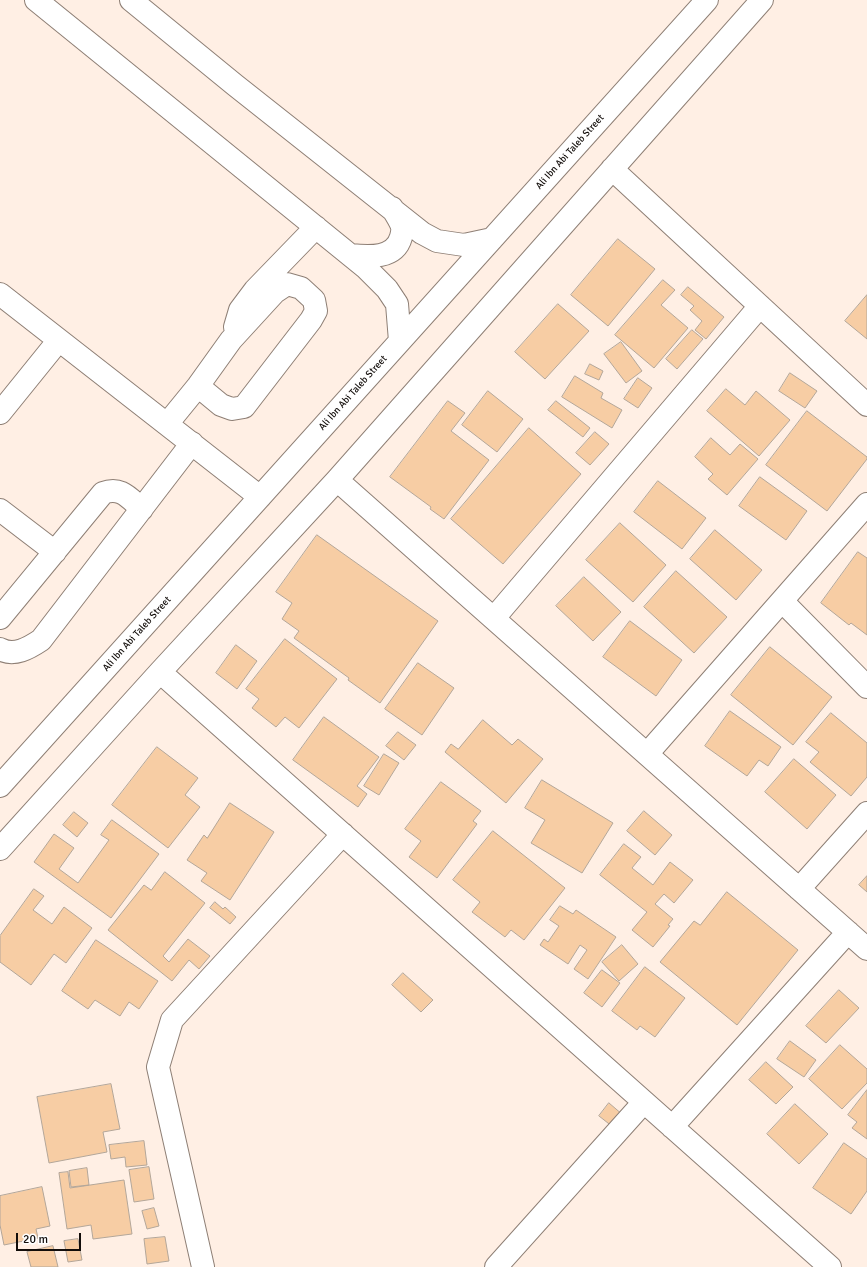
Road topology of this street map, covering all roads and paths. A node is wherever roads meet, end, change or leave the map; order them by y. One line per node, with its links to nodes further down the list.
1 (36, 0): 7 (street)
2 (131, 0): 6 (street)
3 (707, 0): 8 (street, Ali Ibn Abi Taleb Street)
4 (762, 0): 5 (street)
5 (612, 169): 11 (street); 20 (street)
6 (391, 208): 8 (street); 9 (street)
7 (316, 227): 9 (street); 13 (street)
8 (492, 239): 14 (street, Ali Ibn Abi Taleb Street)
9 (350, 255): 14 (street)
10 (3, 304): 12 (street)
11 (760, 306): 16 (street); 28 (street)
12 (59, 340): 17 (street); 18 (street)
13 (231, 340): 15 (street); 15 (street)
14 (400, 341): 21 (street, Ali Ibn Abi Taleb Street)
15 (198, 386): 18 (street)
16 (867, 405)
17 (0, 413)
18 (167, 424): 19 (street)
19 (192, 443): 21 (street); 23 (street)
20 (337, 480): 28 (street); 30 (street)
21 (260, 497): 33 (street, Ali Ibn Abi Taleb Street)
22 (867, 504): 26 (street)
23 (142, 509): 25 (street); 29 (street)
24 (1, 511): 25 (street)
25 (55, 552): 27 (street)
26 (782, 601): 31 (street); 32 (street)
27 (0, 618)
28 (494, 618): 32 (street)
29 (0, 649)
30 (160, 672): 35 (street); 36 (street)
31 (867, 688)
32 (647, 754): 37 (street)
33 (0, 786)
34 (867, 813): 37 (street)
35 (343, 834): 40 (street); 42 (street)
36 (0, 849)
37 (799, 889): 38 (street)
38 (848, 932): 39 (street); 41 (street)
39 (867, 949)
40 (644, 1102): 41 (street); 43 (street)
41 (672, 1127): 44 (street)
42 (203, 1267)
43 (496, 1267)
44 (830, 1267)

